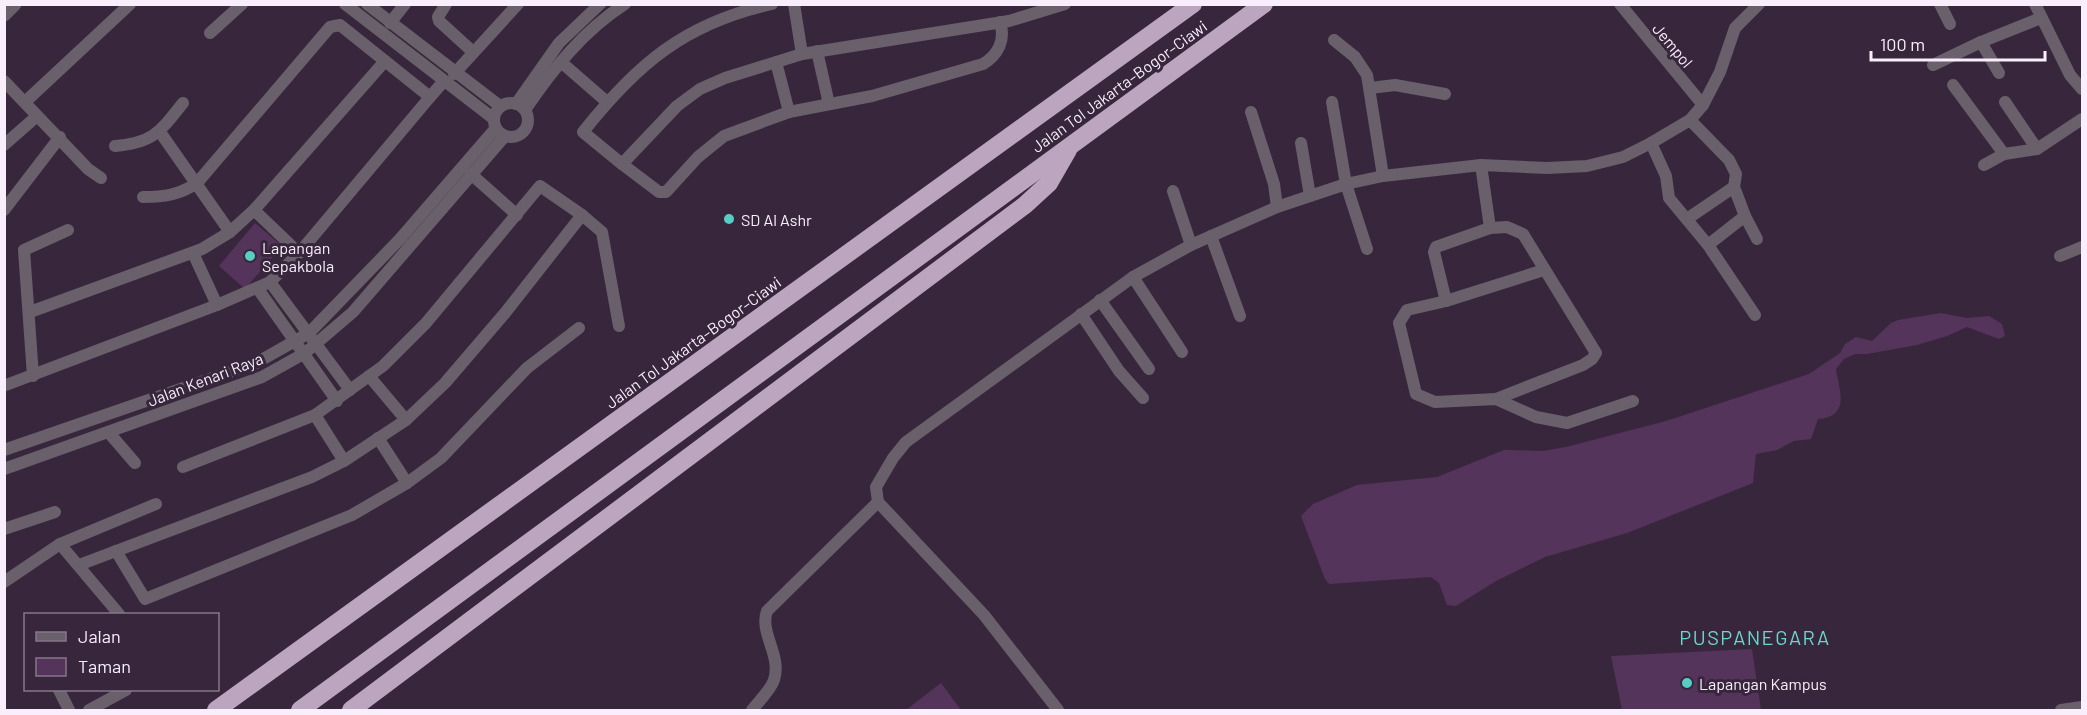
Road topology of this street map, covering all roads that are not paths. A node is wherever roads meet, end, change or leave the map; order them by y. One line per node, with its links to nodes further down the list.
1 (14, 4): 20 (street)
2 (130, 4): 44 (street)
3 (242, 4): 25 (street)
4 (345, 4): 38 (street)
5 (367, 4): 23 (street)
6 (405, 4): 23 (street)
7 (446, 4): 29 (street)
8 (518, 4): 29 (street)
9 (600, 4): 52 (street)
10 (625, 4): 32 (street)
11 (772, 4): 45 (street)
12 (794, 4): 30 (street)
13 (1065, 4): 22 (street)
14 (1193, 4): 148 (highway, Jalan Tol Jakarta–Bogor–Ciawi)
15 (1264, 4): 64 (highway, Jalan Tol Jakarta–Bogor–Ciawi)
16 (1620, 4): 50 (street, Jempol)
17 (1759, 4): 50 (street)
18 (1940, 4): 24 (street)
19 (2035, 4): 21 (street)
20 (4, 14)
21 (2041, 18): 27 (street); 41 (street)
22 (1000, 22): 28 (street); 49 (street)
23 (390, 23): 36 (street)
24 (1950, 24)
25 (210, 33)
26 (1334, 40): 40 (street)
27 (1981, 42): 34 (street); 35 (street)
28 (817, 51): 30 (street); 49 (street)
29 (473, 52): 36 (street)
30 (802, 54): 33 (street)
31 (385, 61): 43 (street); 74 (street); 82 (street)
32 (561, 62): 45 (street); 52 (street)
33 (776, 62): 53 (street); 68 (street)
34 (1933, 65)
35 (1999, 73)
36 (454, 74): 51 (street)
37 (4, 81): 44 (street)
38 (443, 82): 43 (street); 58 (street)
39 (1953, 86): 67 (street)
40 (1370, 88): 42 (street); 72 (street)
41 (2082, 89)
42 (1445, 94)
43 (430, 97): 97 (street)
44 (25, 102): 55 (street)
45 (607, 102): 68 (street)
46 (1332, 102): 75 (street)
47 (2005, 102): 66 (street)
48 (183, 103): 59 (street)
49 (829, 104): 53 (street)
50 (1703, 105): 57 (street)
51 (500, 106): 52 (street); 58 (street)
52 (520, 107): 58 (street)
53 (789, 112): 68 (street)
54 (1251, 112): 80 (street)
55 (37, 116): 60 (street); 63 (street)
56 (2082, 119): 66 (street)
57 (1690, 120): 62 (street); 76 (street)
58 (498, 128): 71 (street, Jalan Kenari Raya); 112 (street, Jalan Kenari Raya)
59 (160, 132): 65 (street); 74 (street)
60 (60, 137): 73 (street); 81 (street)
61 (1301, 143): 78 (street)
62 (1651, 143): 69 (street); 86 (street)
63 (4, 145)
64 (1071, 145): 151 (highway, Jalan Tol Jakarta–Bogor–Ciawi); 152 (highway)
65 (115, 146)
66 (2037, 149): 67 (street)
67 (2004, 154): 70 (street)
68 (622, 164)
69 (1481, 165): 72 (street); 87 (street)
70 (1984, 165)
71 (471, 174): 83 (street); 114 (street, Jalan Kenari Raya)
72 (1383, 177): 75 (street)
73 (101, 178)
74 (197, 183): 79 (street); 89 (street)
75 (1346, 184): 78 (street); 95 (street)
76 (1734, 187): 85 (street); 86 (street)
77 (1173, 191): 92 (street)
78 (1310, 196): 80 (street)
79 (143, 197)
80 (1277, 207): 90 (street)
81 (4, 210)
82 (254, 210): 89 (street); 97 (street)
83 (517, 215): 84 (street); 119 (street)
84 (582, 215): 110 (street); 127 (street)
85 (1745, 216): 91 (street); 93 (street)
86 (1687, 219): 93 (street)
87 (1490, 228): 99 (street); 104 (street)
88 (68, 230): 106 (street)
89 (230, 232): 96 (street)
90 (1212, 236): 92 (street); 109 (street)
91 (1757, 239)
92 (1191, 245): 100 (street)
93 (1708, 245): 108 (street)
94 (2082, 247): 98 (street)
95 (1367, 249)
96 (193, 253): 105 (street); 106 (street)
97 (299, 253): 101 (street)
98 (2060, 256)
99 (1544, 270): 104 (street); 123 (street)
100 (1133, 277): 103 (street); 116 (street)
101 (270, 282): 102 (street); 112 (street)
102 (258, 289): 105 (street); 113 (street)
103 (1100, 300): 107 (street); 117 (street)
104 (1446, 301): 123 (street)
105 (217, 305): 118 (street)
106 (30, 312): 118 (street)
107 (1081, 314): 122 (street); 136 (street)
108 (1755, 315)
109 (1240, 316)
110 (619, 326)
111 (579, 328): 135 (street)
112 (309, 333): 113 (street, Jalan Kenari Raya); 114 (street)
113 (297, 340): 115 (street); 130 (street, Jalan Kenari Raya)
114 (318, 344): 115 (street, Jalan Kenari Raya); 121 (street)
115 (305, 352): 124 (street); 128 (street, Jalan Kenari Raya)
116 (1182, 352)
117 (1149, 369)
118 (33, 376): 120 (street)
119 (369, 376): 121 (street); 127 (street)
120 (6, 385)
121 (350, 390): 124 (street)
122 (1143, 398)
123 (1496, 399): 125 (street)
124 (337, 401): 126 (street)
125 (1633, 401)
126 (315, 415): 131 (street); 133 (street)
127 (406, 420): 129 (street)
128 (110, 434): 132 (street); 134 (street, Jalan Kenari Raya)
129 (378, 438): 131 (street); 135 (street)
130 (4, 450)
131 (344, 460): 141 (street)
132 (135, 463)
133 (183, 466)
134 (4, 469)
135 (407, 483): 141 (street)
136 (878, 502): 153 (street); 154 (street)
137 (156, 504): 140 (street)
138 (55, 512): 139 (street)
139 (4, 529)
140 (60, 544): 143 (street); 144 (street)
141 (116, 551): 142 (street)
142 (79, 565)
143 (4, 582)
144 (116, 613)
145 (59, 691): 149 (street)
146 (124, 691): 150 (street)
147 (2082, 707): 155 (street)
148 (217, 709)
149 (69, 711)
150 (89, 711)
151 (300, 711)
152 (351, 711)
153 (752, 711)
154 (1058, 711)
155 (2061, 711)

